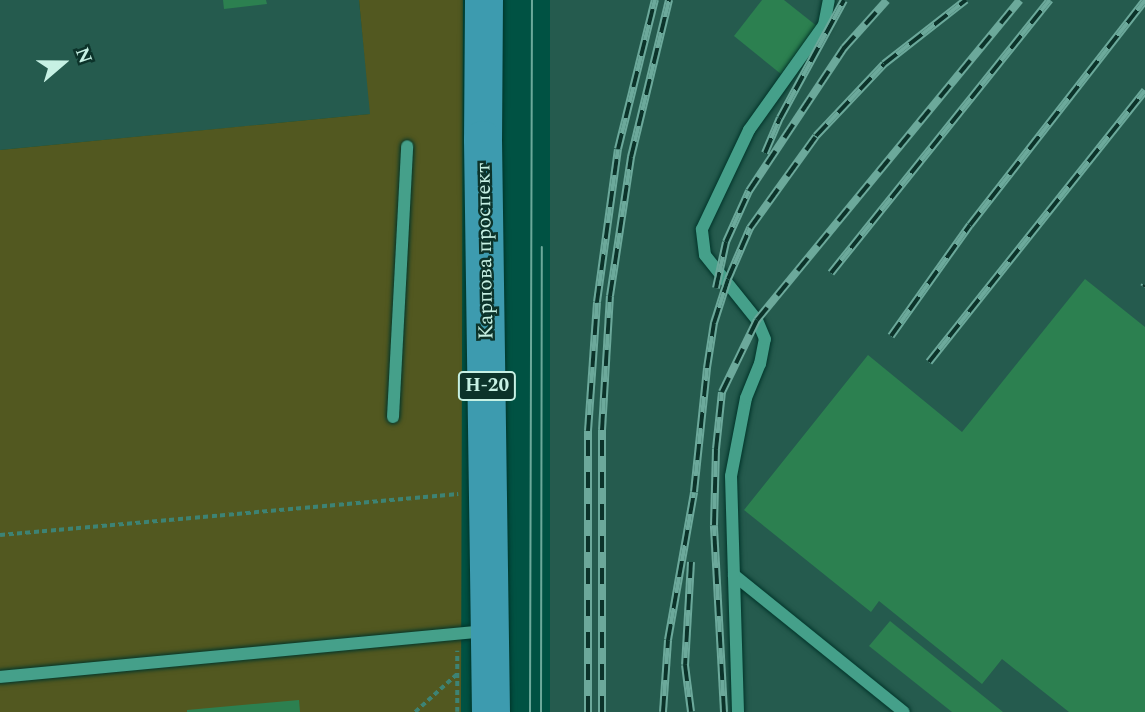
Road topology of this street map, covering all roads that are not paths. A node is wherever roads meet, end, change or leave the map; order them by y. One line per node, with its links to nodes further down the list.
1 (484, 0): 6 (main road, Карпова проспект / Н-20)
2 (830, 0): 5 (lane)
3 (407, 146): 4 (lane)
4 (393, 418)
5 (734, 575): 9 (lane); 10 (lane)
6 (491, 631): 7 (lane); 8 (main road, Карпова проспект / Н-20)
7 (0, 677)
8 (491, 712)
9 (738, 712)
10 (904, 712)

